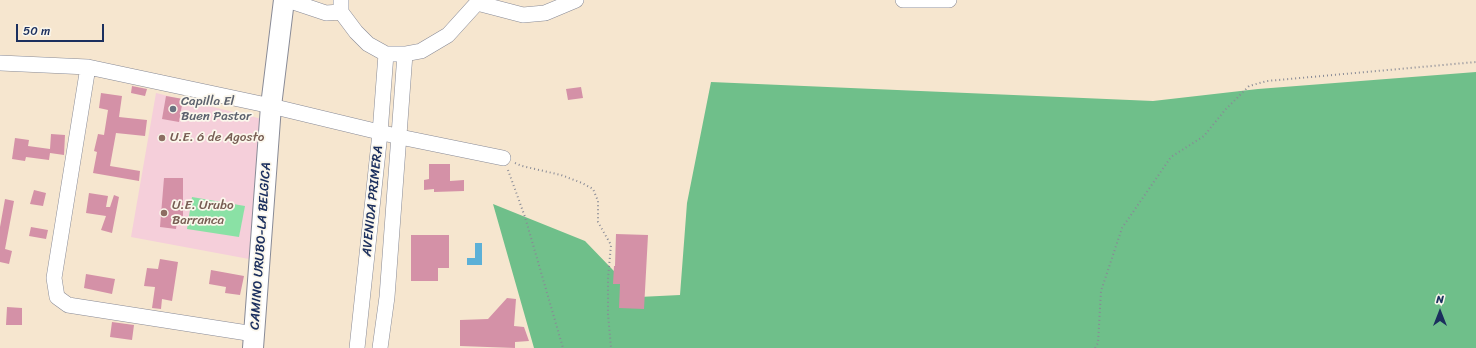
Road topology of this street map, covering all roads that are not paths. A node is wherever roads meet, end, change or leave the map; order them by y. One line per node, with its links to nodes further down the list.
1 (285, 0): 7 (street); 12 (main road, CAMINO URUBO-LA BELGICA)
2 (576, 0): 6 (street)
3 (903, 0): 4 (street)
4 (927, 0): 5 (street)
5 (949, 0)
6 (478, 1): 9 (street)
7 (341, 6): 8 (street)
8 (386, 54): 9 (street); 13 (street, AVENIDA PRIMERA)
9 (405, 54): 14 (street, AVENIDA PRIMERA)
10 (0, 63): 11 (street)
11 (88, 67): 12 (street); 16 (street)
12 (271, 106): 13 (street); 16 (main road, CAMINO URUBO-LA BELGICA)
13 (380, 133): 14 (street); 17 (street, AVENIDA PRIMERA)
14 (400, 137): 15 (street); 18 (street, AVENIDA PRIMERA)
15 (503, 158)
16 (253, 341)
17 (357, 348)
18 (380, 348)

